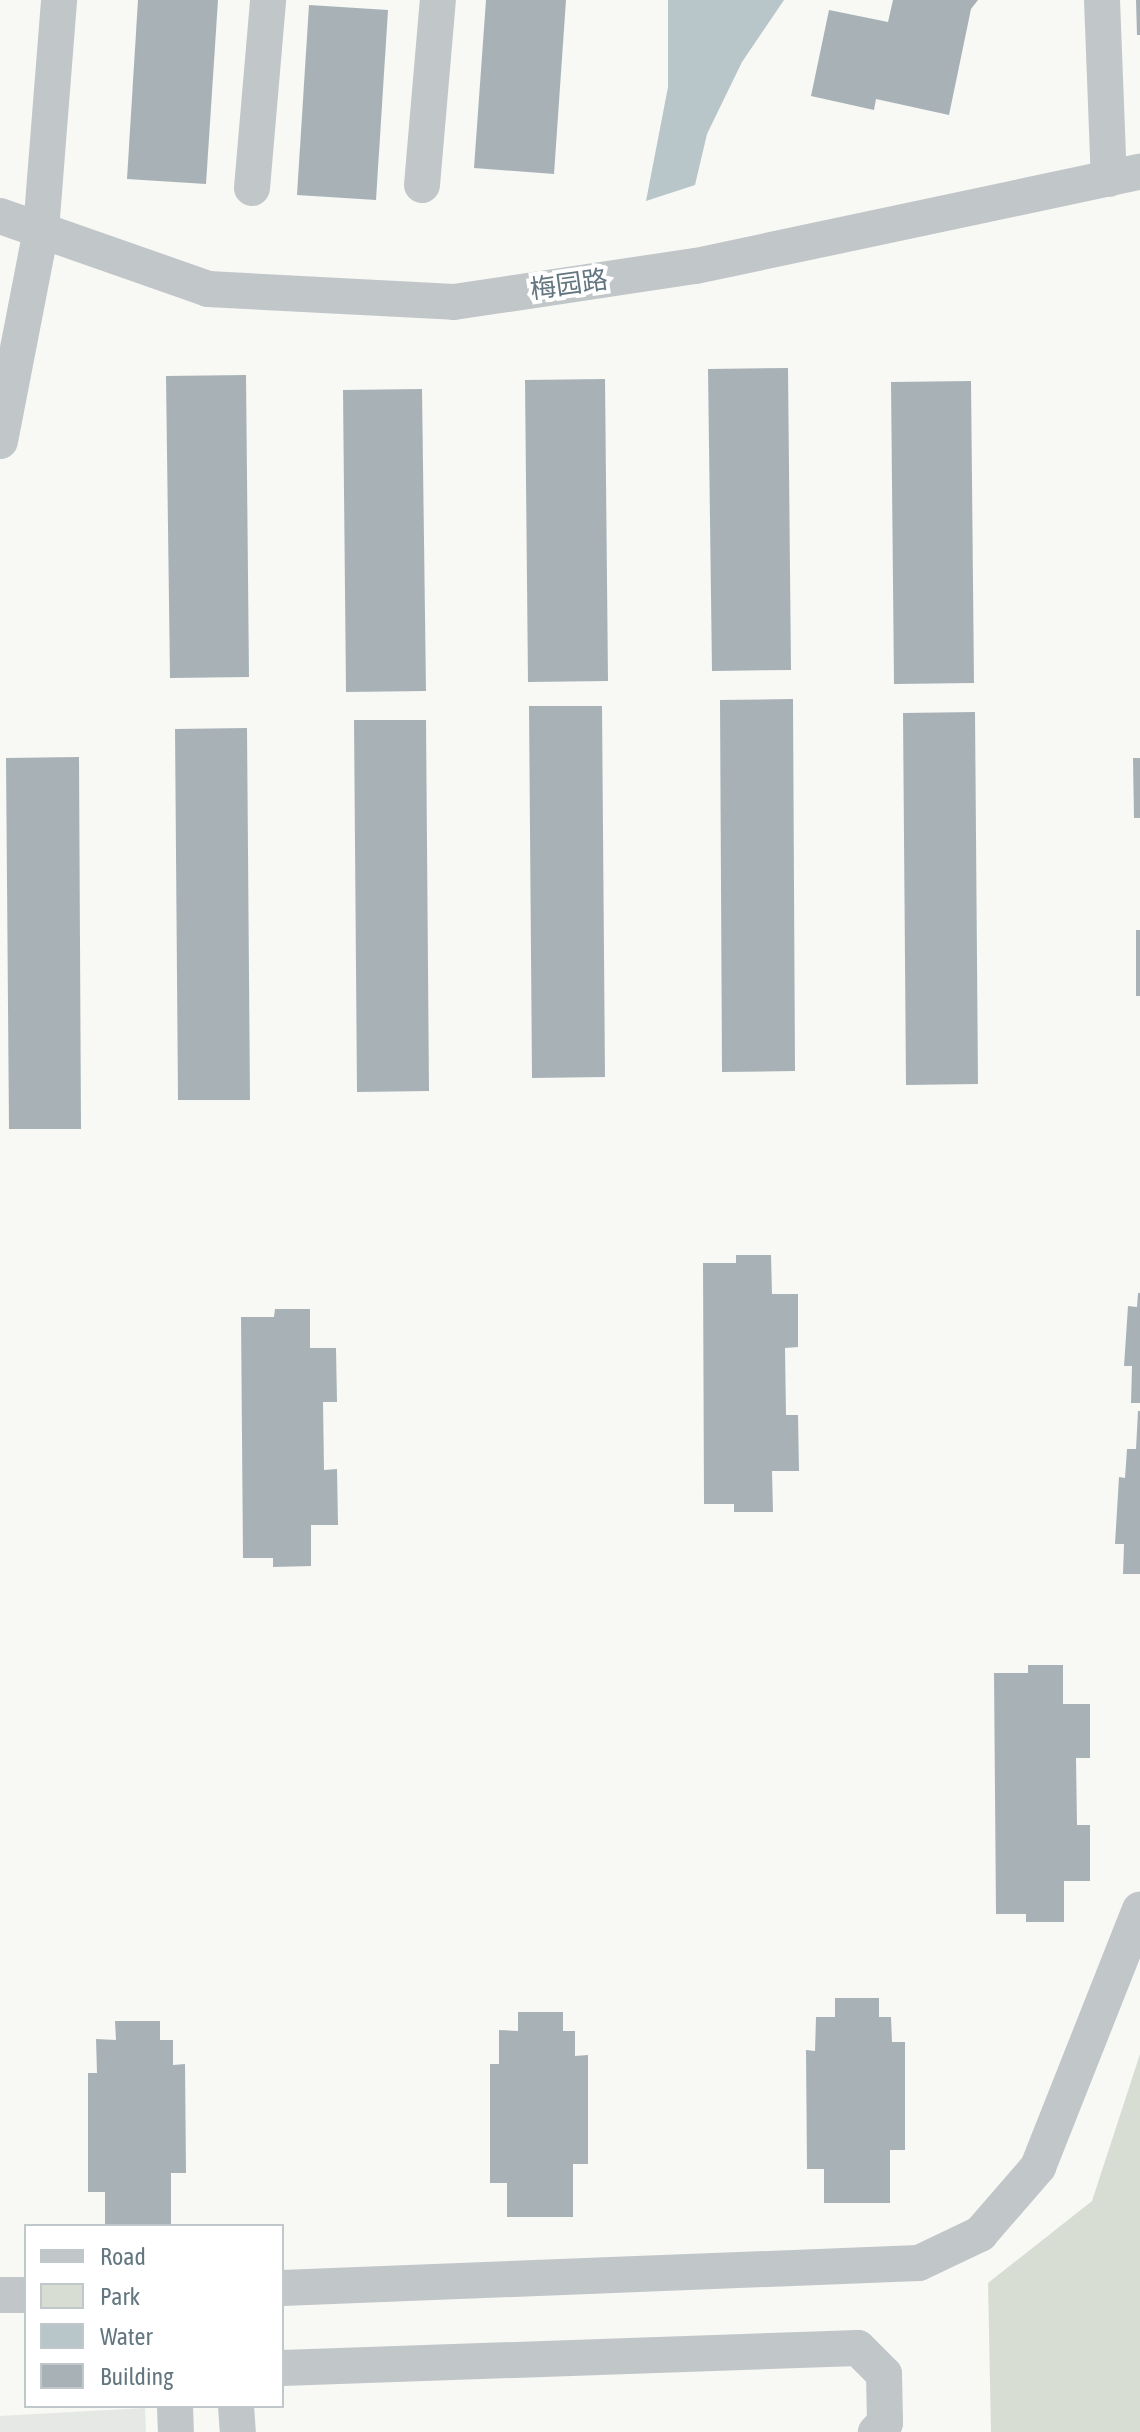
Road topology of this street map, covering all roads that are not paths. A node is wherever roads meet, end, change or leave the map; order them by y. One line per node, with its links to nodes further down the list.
1 (59, 0): 9 (street)
2 (268, 0): 7 (street)
3 (438, 0): 6 (street)
4 (1102, 0): 5 (street)
5 (1125, 176): 9 (street, 梅园路)
6 (422, 185)
7 (252, 188)
8 (0, 216): 9 (street, 梅园路)
9 (41, 230): 10 (street)
10 (0, 441)
11 (1140, 1910): 12 (street)
12 (284, 2288)
13 (0, 2295): 14 (street)
14 (24, 2295)
15 (284, 2368): 20 (street)
16 (175, 2408): 18 (street)
17 (236, 2408): 19 (street)
18 (176, 2432)
19 (238, 2432)
20 (876, 2432)

